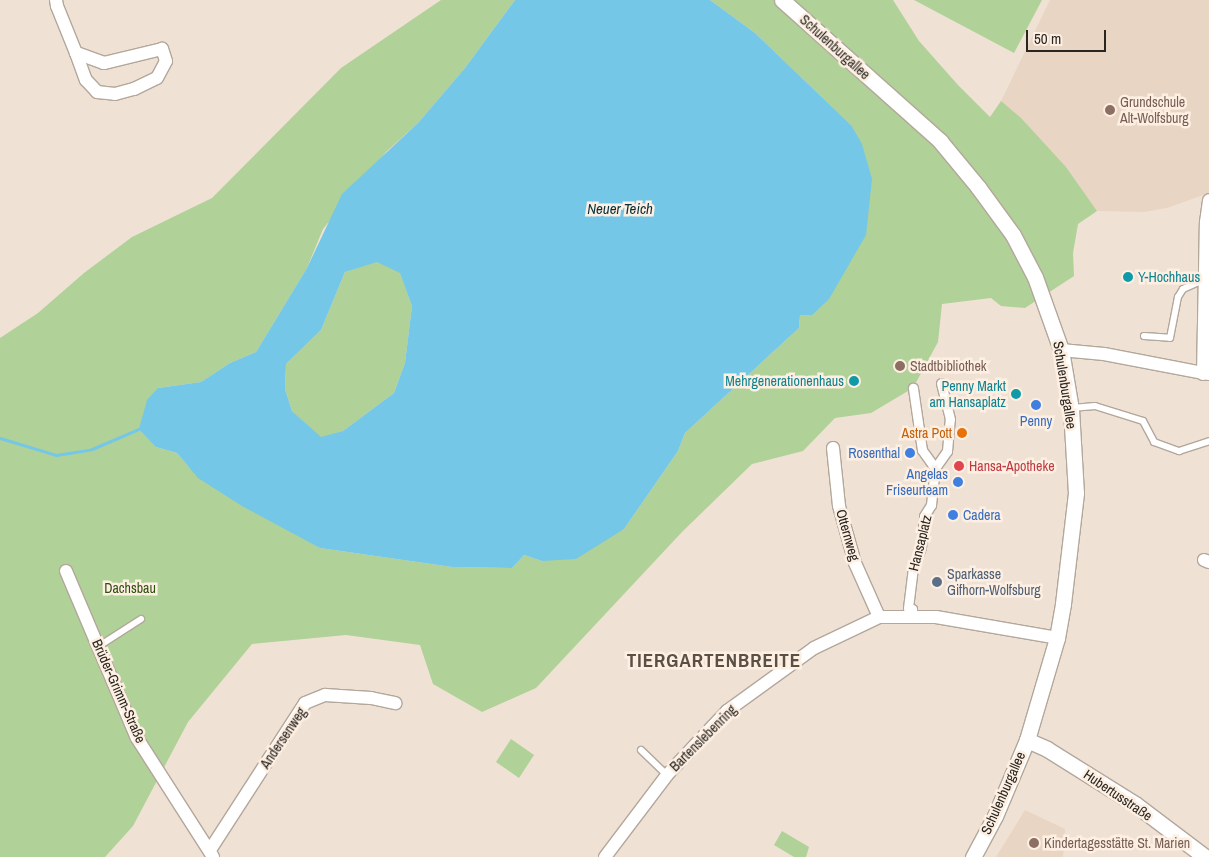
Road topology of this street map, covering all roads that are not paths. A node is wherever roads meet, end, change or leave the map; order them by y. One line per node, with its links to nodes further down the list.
1 (56, 0): 3 (street)
2 (782, 0): 7 (street, Schulenburgallee)
3 (76, 53): 3 (street)
4 (1208, 201): 5 (street)
5 (1205, 280): 6 (lane); 8 (street)
6 (1144, 336)
7 (1061, 350): 8 (street); 11 (street, Schulenburgallee)
8 (1206, 374)
9 (941, 382): 14 (street, Hansaplatz)
10 (914, 388): 14 (street)
11 (1071, 409): 12 (lane); 19 (street, Schulenburgallee)
12 (1209, 442)
13 (833, 448): 17 (street, Otternweg)
14 (935, 468): 16 (street, Hansaplatz)
15 (66, 571): 20 (street, Brüder-Grimm-Straße)
16 (912, 616): 17 (street, Bartenslebenring); 19 (street, Bartenslebenring)
17 (878, 617): 24 (street, Bartenslebenring)
18 (141, 619): 20 (lane)
19 (1057, 638): 22 (street, Schulenburgallee)
20 (99, 646): 25 (street, Brüder-Grimm-Straße)
21 (395, 703): 25 (street, Andersenweg)
22 (1027, 740): 27 (street, Schulenburgallee); 28 (street, Hubertusstraße)
23 (641, 750): 24 (lane)
24 (667, 775): 26 (street, Bartenslebenring)
25 (212, 853)
26 (605, 857)
27 (973, 857)
28 (1205, 857)

